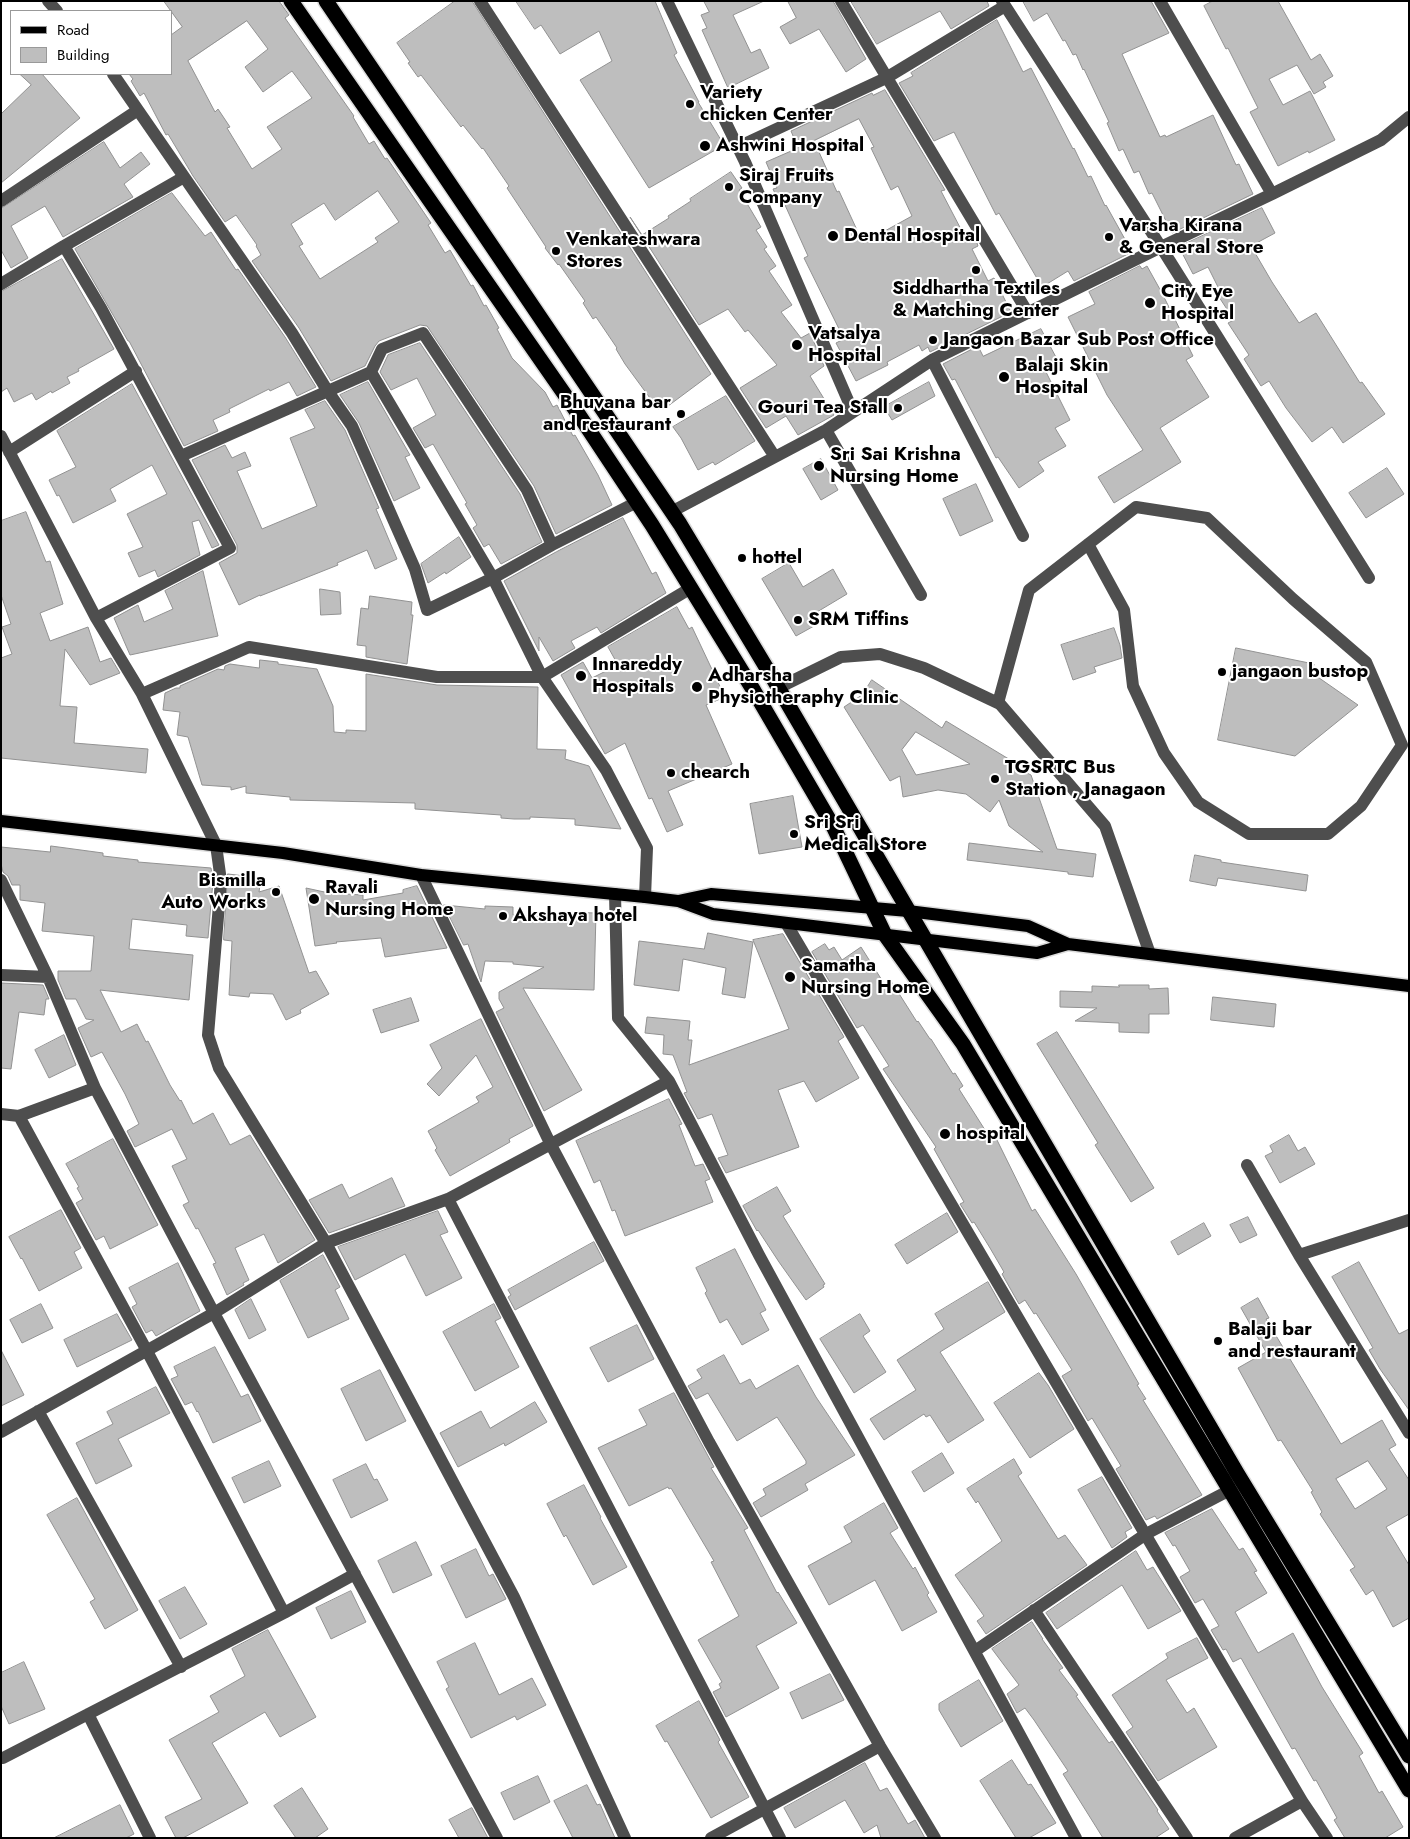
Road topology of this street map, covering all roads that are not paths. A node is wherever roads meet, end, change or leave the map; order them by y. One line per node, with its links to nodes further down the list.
1 (48, 1): 9 (street)
2 (291, 1): 32 (highway)
3 (326, 1): 33 (highway)
4 (480, 1): 31 (street)
5 (667, 1): 14 (street)
6 (841, 1): 11 (street)
7 (1160, 1): 16 (street)
8 (1003, 3): 11 (street); 19 (street)
9 (57, 10)
10 (114, 75): 12 (street)
11 (886, 78): 14 (street); 21 (street)
12 (138, 110): 15 (street); 17 (street)
13 (1409, 117): 16 (street)
14 (738, 147): 26 (street)
15 (184, 177): 18 (street); 25 (street)
16 (1272, 194): 19 (street)
17 (1, 201)
18 (64, 246): 20 (street); 23 (street)
19 (1162, 247): 21 (street); 38 (street)
20 (1, 284)
21 (1028, 313): 22 (street)
22 (932, 360): 26 (street); 34 (street)
23 (136, 371): 29 (street); 30 (street)
24 (371, 372): 25 (street); 36 (street); 37 (street)
25 (327, 390): 30 (street); 37 (street)
26 (853, 412): 27 (street)
27 (826, 430): 31 (street); 40 (street)
28 (1, 436): 29 (street)
29 (10, 452): 41 (street)
30 (181, 456): 41 (street)
31 (775, 457): 33 (street)
32 (637, 502): 36 (street); 39 (highway)
33 (671, 512): 43 (highway)
34 (1024, 536)
35 (1088, 544): 35 (street); 45 (street)
36 (552, 545): 37 (street)
37 (493, 578): 42 (street)
38 (1369, 578)
39 (691, 588): 42 (street); 53 (highway)
40 (921, 595)
41 (96, 618): 44 (street)
42 (542, 677): 44 (street); 51 (street)
43 (778, 688): 45 (street); 54 (highway)
44 (142, 694): 47 (street)
45 (998, 703): 59 (street)
46 (1, 821): 47 (main road)
47 (216, 845): 48 (main road); 71 (street)
48 (421, 875): 50 (main road); 67 (street)
49 (1, 880): 61 (street)
50 (615, 894): 51 (main road); 63 (street)
51 (645, 897): 52 (main road)
52 (678, 901): 53 (main road); 55 (main road)
53 (872, 908): 54 (main road); 56 (highway)
54 (908, 911): 57 (highway); 58 (main road)
55 (786, 923): 56 (main road); 79 (street)
56 (885, 935): 57 (main road); 78 (highway)
57 (924, 940): 58 (main road); 87 (highway)
58 (1068, 944): 59 (main road)
59 (1150, 954): 62 (main road)
60 (1, 975): 61 (street)
61 (48, 977): 64 (street)
62 (1409, 986)
63 (669, 1081): 67 (street); 83 (street)
64 (95, 1088): 66 (street); 73 (street)
65 (1, 1114): 66 (street)
66 (18, 1116): 74 (street)
67 (550, 1143): 69 (street); 86 (street)
68 (1247, 1165): 72 (street)
69 (448, 1199): 71 (street); 91 (street)
70 (1409, 1220): 72 (street)
71 (326, 1243): 73 (street); 94 (street)
72 (1299, 1255): 77 (street)
73 (214, 1313): 74 (street); 80 (street)
74 (147, 1351): 75 (street); 82 (street)
75 (38, 1411): 76 (street); 84 (street)
76 (1, 1432)
77 (1409, 1433)
78 (1230, 1490): 79 (street); 89 (highway)
79 (1146, 1534): 81 (street); 90 (street)
80 (355, 1574): 82 (street); 93 (street)
81 (1034, 1610): 83 (street); 99 (street)
82 (284, 1613): 84 (street)
83 (975, 1651): 98 (street)
84 (180, 1667): 85 (street)
85 (88, 1714): 88 (street); 92 (street)
86 (880, 1746): 91 (street); 97 (street)
87 (1409, 1756)
88 (3, 1758)
89 (1409, 1790)
90 (1302, 1802): 100 (street); 101 (street)
91 (764, 1810): 95 (street); 96 (street)
92 (150, 1838)
93 (497, 1838)
94 (625, 1838)
95 (712, 1838)
96 (780, 1838)
97 (935, 1838)
98 (1076, 1838)
99 (1187, 1838)
100 (1235, 1838)
101 (1327, 1838)

